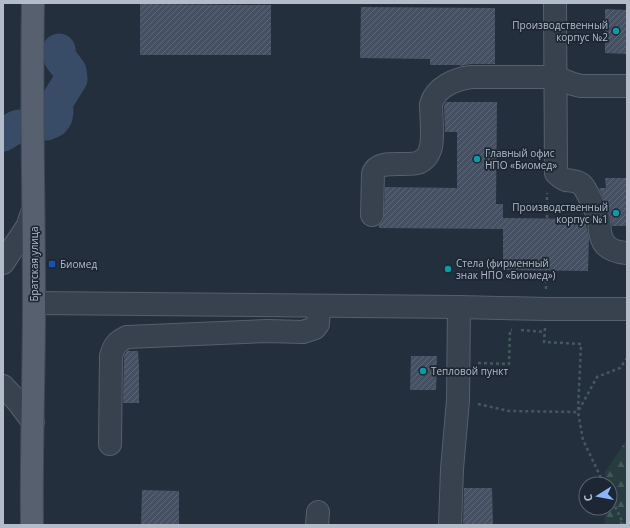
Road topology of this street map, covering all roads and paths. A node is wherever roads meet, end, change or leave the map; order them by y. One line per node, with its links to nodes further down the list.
1 (33, 3): 5 (main road, Братская улица)
2 (555, 3): 3 (lane)
3 (555, 77): 4 (lane); 6 (lane); 7 (lane)
4 (627, 86)
5 (33, 210): 8 (lane); 10 (main road, Братская улица)
6 (372, 215)
7 (627, 253)
8 (3, 263)
9 (546, 271): 14 (path)
10 (34, 303): 11 (lane); 23 (main road, Братская улица)
11 (145, 304): 12 (lane); 17 (lane)
12 (320, 306): 13 (lane); 17 (lane)
13 (459, 307): 14 (lane); 19 (lane)
14 (546, 309): 15 (lane); 16 (path)
15 (627, 309)
16 (545, 332): 19 (path); 22 (path)
17 (144, 336): 24 (lane)
18 (627, 358): 22 (path)
19 (459, 362): 21 (lane)
20 (3, 386): 23 (lane)
21 (458, 400): 22 (path); 28 (lane)
22 (578, 412): 25 (path)
23 (33, 422): 27 (main road, Братская улица)
24 (110, 444)
25 (600, 476)
26 (618, 513): 29 (path)
27 (32, 525)
28 (450, 525)
29 (624, 525)

